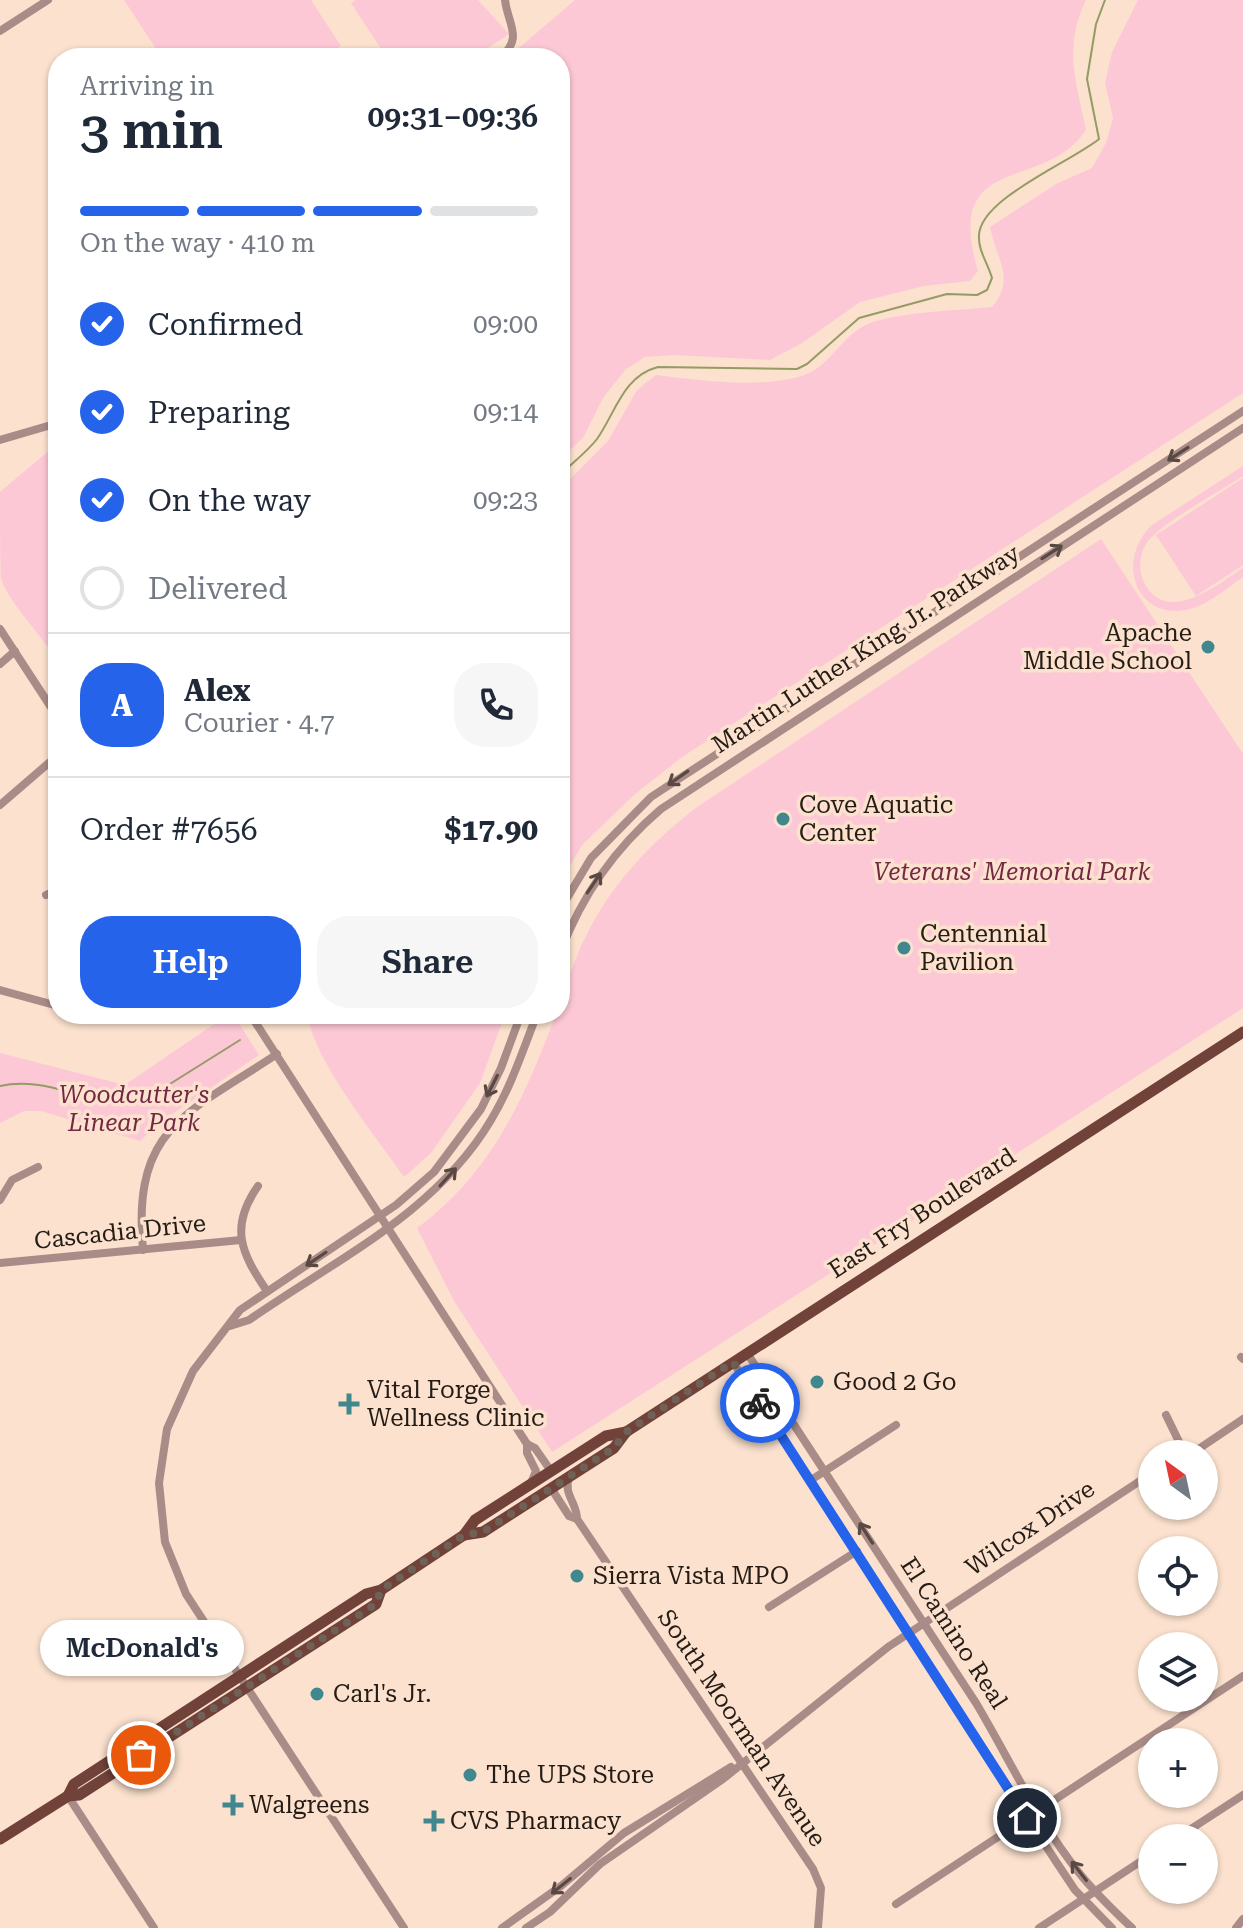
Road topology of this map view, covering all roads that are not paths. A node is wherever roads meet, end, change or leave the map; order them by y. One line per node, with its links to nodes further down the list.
1 (48, 0): 3 (street)
2 (505, 0): 4 (street)
3 (0, 31)
4 (509, 48)
5 (1243, 411): 15 (street, Martin Luther King Jr. Parkway, one-way to 15)
6 (48, 426): 8 (street)
7 (1243, 428): 16 (street, Martin Luther King Jr. Parkway, one-way to 7)
8 (0, 440)
9 (0, 629): 10 (street)
10 (15, 651): 11 (street); 12 (street)
11 (0, 664)
12 (48, 702)
13 (48, 764): 14 (street)
14 (0, 805)
15 (570, 893)
16 (570, 931)
17 (0, 990): 18 (street)
18 (48, 1003)
19 (257, 1024): 23 (street)
20 (517, 1024): 27 (street, one-way to 27)
21 (533, 1024): 27 (street, one-way to 21)
22 (1243, 1032): 33 (main road, East Fry Boulevard)
23 (277, 1054): 27 (street); 29 (street)
24 (38, 1167): 26 (street)
25 (258, 1186): 28 (street)
26 (0, 1200)
27 (384, 1221): 31 (street, one-way to 31); 32 (street); 41 (street)
28 (241, 1240): 29 (street, Cascadia Drive); 31 (street)
29 (143, 1250): 30 (street, Cascadia Drive)
30 (2, 1264)
31 (267, 1291): 32 (street)
32 (230, 1326): 56 (street)
33 (747, 1353): 34 (main road, East Fry Boulevard); 42 (street, El Camino Real)
34 (733, 1362): 38 (main road, East Fry Boulevard); 45 (street, El Camino Real)
35 (1166, 1415): 39 (street)
36 (1243, 1419): 40 (street)
37 (896, 1425): 42 (street)
38 (626, 1432): 43 (main road, East Fry Boulevard); 44 (main road, East Fry Boulevard)
39 (1180, 1440)
40 (1210, 1440)
41 (527, 1444): 43 (street); 47 (street)
42 (825, 1470): 45 (street); 53 (street, El Camino Real, one-way to 42)
43 (551, 1471): 47 (main road, East Fry Boulevard)
44 (569, 1477): 48 (main road, East Fry Boulevard); 49 (street, South Moorman Avenue)
45 (811, 1480): 51 (street, El Camino Real)
46 (1138, 1482): 53 (street, Wilcox Drive)
47 (530, 1485): 50 (main road, East Fry Boulevard)
48 (551, 1488): 49 (street, South Moorman Avenue); 50 (main road, East Fry Boulevard)
49 (577, 1519): 57 (street, South Moorman Avenue)
50 (464, 1535): 56 (main road, East Fry Boulevard)
51 (857, 1551): 52 (street); 54 (street, El Camino Real)
52 (769, 1607)
53 (924, 1622): 54 (street, Wilcox Drive); 60 (street, El Camino Real)
54 (909, 1632): 57 (street, Wilcox Drive); 61 (street, El Camino Real)
55 (1243, 1676): 60 (street)
56 (242, 1682): 59 (main road, East Fry Boulevard); 70 (street)
57 (739, 1763): 71 (street, Wilcox Drive, one-way to 71); 72 (street, Wilcox Drive); 73 (street, South Moorman Avenue)
58 (1243, 1795): 62 (street)
59 (68, 1796): 63 (main road, East Fry Boulevard); 69 (street)
60 (1038, 1812): 61 (street); 65 (street, El Camino Real, one-way to 60)
61 (1027, 1818): 66 (street, El Camino Real); 67 (street)
62 (1198, 1824)
63 (0, 1839)
64 (1138, 1863): 65 (street)
65 (1095, 1891): 66 (street); 76 (street, El Camino Real)
66 (1084, 1899): 74 (street); 75 (street, El Camino Real)
67 (896, 1904)
68 (1243, 1919): 77 (street)
69 (154, 1928)
70 (404, 1928)
71 (502, 1928)
72 (526, 1928)
73 (818, 1928)
74 (1039, 1928)
75 (1112, 1928)
76 (1132, 1928)
77 (1236, 1928)

